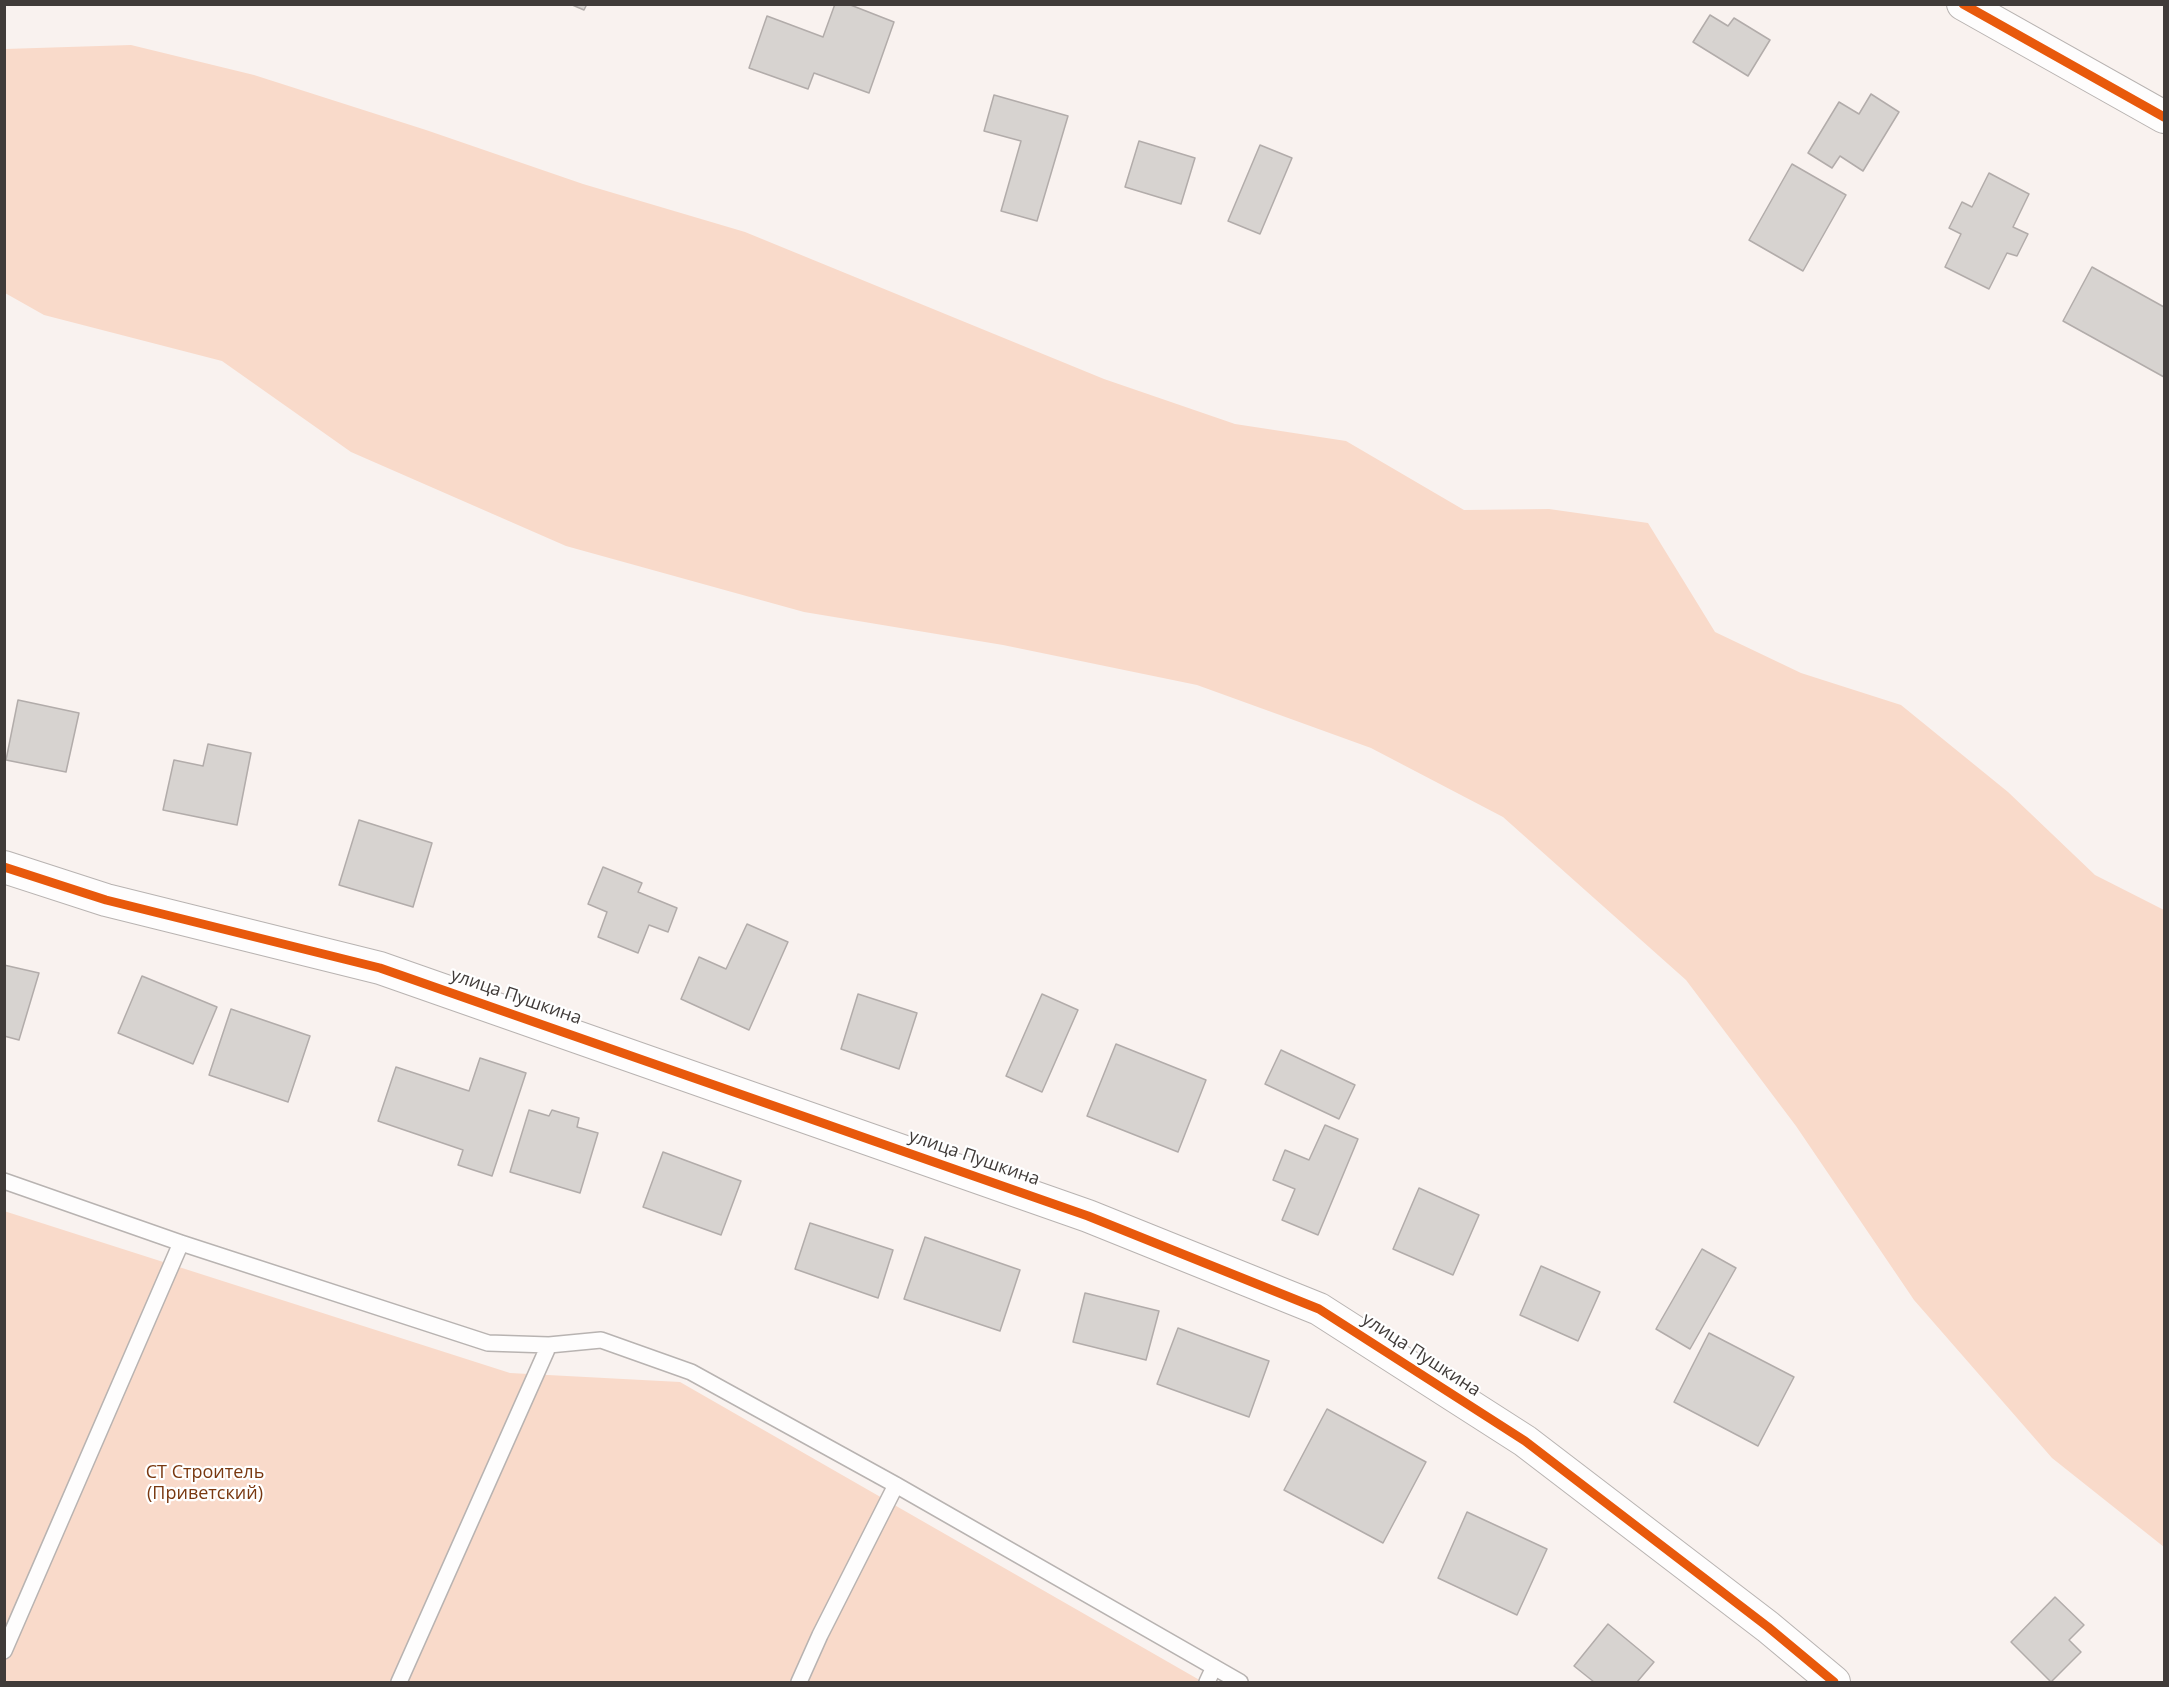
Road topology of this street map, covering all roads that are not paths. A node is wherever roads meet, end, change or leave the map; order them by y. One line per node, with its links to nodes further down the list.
1 (1963, 4): 2 (street)
2 (2164, 117)
3 (4, 867): 14 (street, улица Пушкина)
4 (4, 1181): 5 (lane)
5 (181, 1243): 6 (lane); 8 (lane)
6 (549, 1345): 7 (lane); 10 (lane)
7 (897, 1485): 9 (lane); 11 (lane)
8 (4, 1651)
9 (1214, 1666): 12 (lane); 13 (lane)
10 (399, 1683)
11 (799, 1683)
12 (1207, 1683)
13 (1240, 1683)
14 (1834, 1683)

